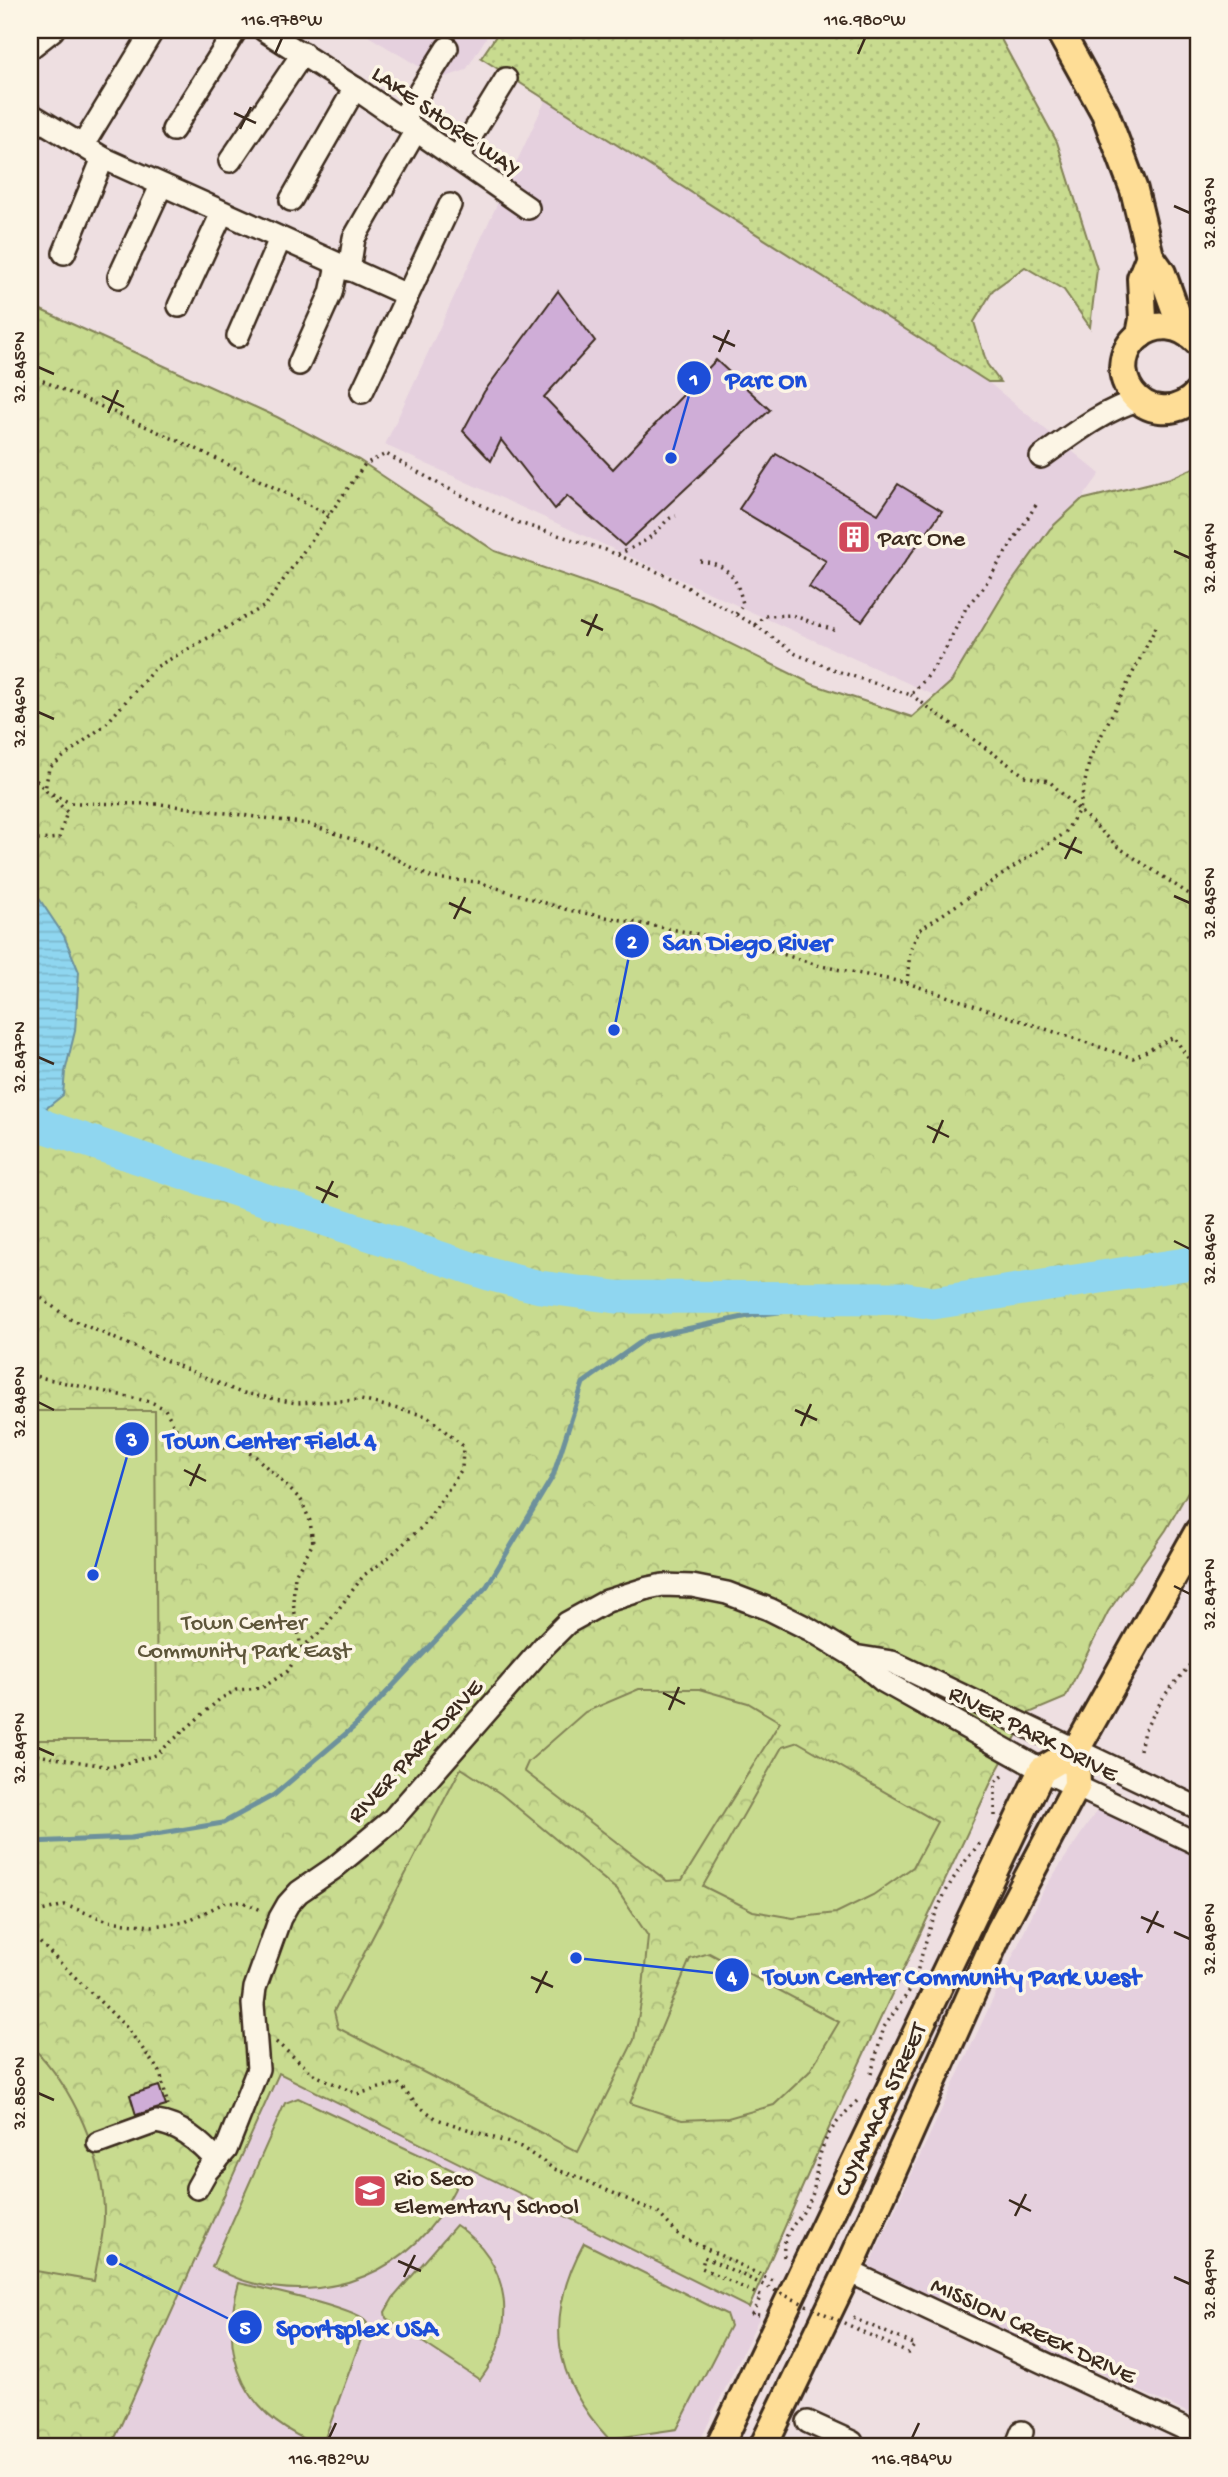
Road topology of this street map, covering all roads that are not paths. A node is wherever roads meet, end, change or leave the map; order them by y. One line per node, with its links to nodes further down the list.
1 (53, 30): 6 (street)
2 (153, 30): 14 (street)
3 (236, 30): 13 (street)
4 (264, 30): 8 (street, LAKE SHORE WAY)
5 (1059, 30): 25 (main road)
6 (30, 48)
7 (447, 48): 12 (street)
8 (303, 53): 10 (street, LAKE SHORE WAY); 17 (street)
9 (506, 79): 16 (street)
10 (355, 88): 12 (street, LAKE SHORE WAY); 19 (street)
11 (31, 119): 14 (street)
12 (408, 126): 16 (street, LAKE SHORE WAY); 26 (street)
13 (173, 130)
14 (83, 145): 15 (street)
15 (103, 158): 18 (street); 24 (street)
16 (457, 159): 21 (street, LAKE SHORE WAY)
17 (230, 161)
18 (161, 186): 22 (street); 27 (street)
19 (291, 200)
20 (450, 205): 28 (street)
21 (528, 208)
22 (222, 213): 23 (street); 29 (street)
23 (280, 239): 26 (street); 31 (street)
24 (64, 253)
25 (1150, 256): 30 (main road); 32 (main road)
26 (343, 267): 28 (street); 33 (street)
27 (119, 277)
28 (407, 296): 35 (street)
29 (180, 306)
30 (1140, 335): 32 (main road); 34 (main road)
31 (238, 336)
32 (1194, 338)
33 (299, 364)
34 (1125, 377): 37 (main road); 38 (street)
35 (362, 393)
36 (1198, 393): 37 (main road)
37 (1139, 401): 38 (street)
38 (1081, 428): 39 (street)
39 (1041, 457)
40 (1198, 1532): 42 (main road)
41 (852, 1655): 42 (street, RIVER PARK DRIVE); 43 (street, RIVER PARK DRIVE); 48 (street, RIVER PARK DRIVE)
42 (1076, 1749): 43 (main road); 44 (main road, CUYAMACA STREET); 45 (street, RIVER PARK DRIVE)
43 (1029, 1768): 44 (street, RIVER PARK DRIVE); 53 (main road, CUYAMACA STREET)
44 (1077, 1785): 46 (street, RIVER PARK DRIVE); 50 (main road, CUYAMACA STREET)
45 (1198, 1808)
46 (1198, 1844)
47 (98, 2143): 48 (street)
48 (217, 2161): 49 (street, RIVER PARK DRIVE)
49 (197, 2188)
50 (848, 2271): 52 (street, MISSION CREEK DRIVE); 54 (main road, CUYAMACA STREET)
51 (808, 2422): 55 (street)
52 (1198, 2435)
53 (719, 2447)
54 (763, 2447)
55 (850, 2447)

